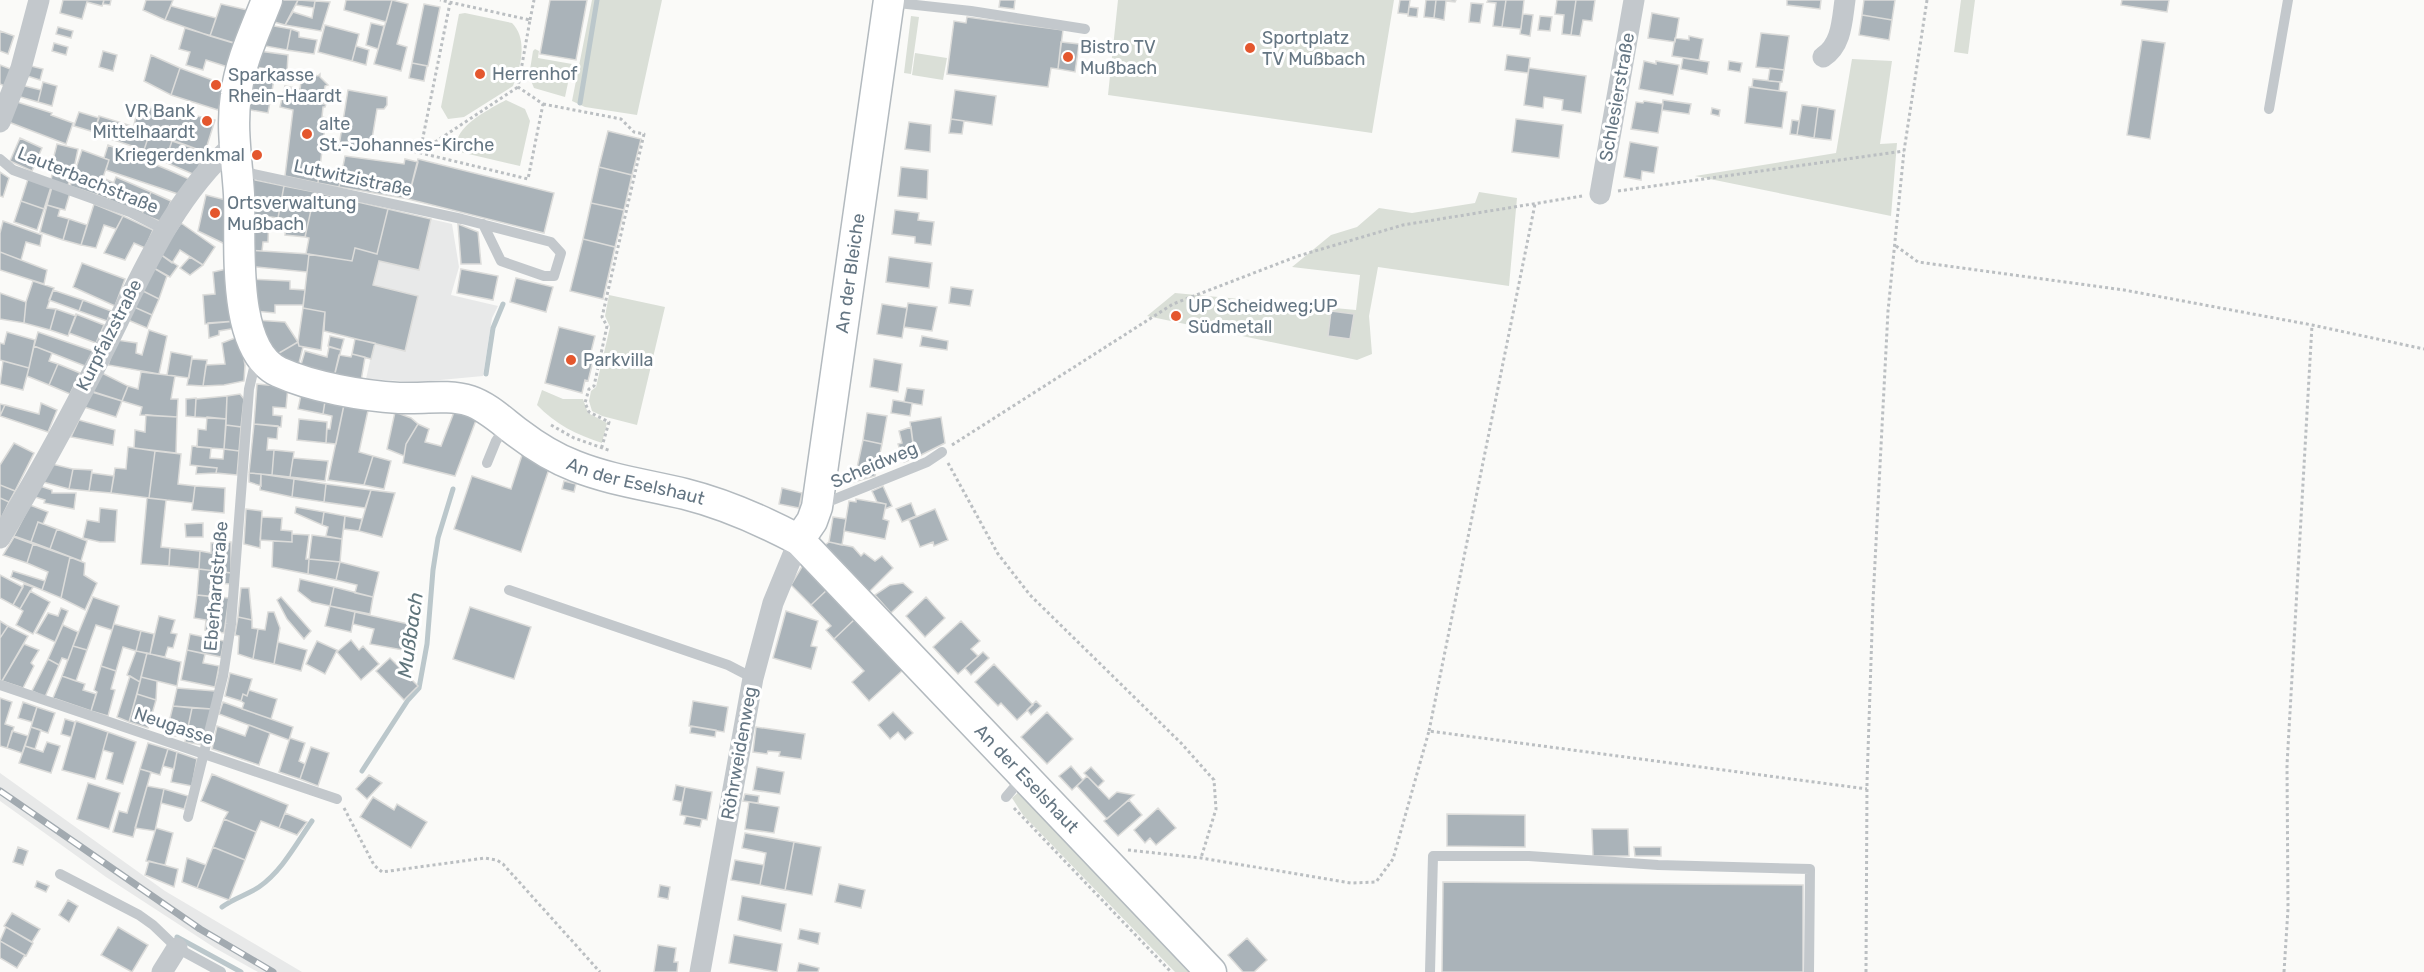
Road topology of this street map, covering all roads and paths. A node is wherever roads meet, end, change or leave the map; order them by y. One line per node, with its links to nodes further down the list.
1 (39, 0): 17 (street)
2 (267, 0): 21 (main road)
3 (440, 0): 10 (path)
4 (534, 0): 11 (path)
5 (1634, 0): 23 (street, Schlesierstraße)
6 (1845, 0): 13 (street)
7 (1927, 0): 19 (path)
8 (2288, 0): 16 (lane)
9 (889, 1): 12 (lane); 37 (main road, An der Bleiche)
10 (450, 3): 11 (path); 20 (path)
11 (530, 20): 14 (path)
12 (1085, 30)
13 (1823, 57)
14 (518, 87): 15 (path); 20 (path)
15 (543, 104): 20 (path); 35 (path)
16 (2269, 109)
17 (0, 122)
18 (396, 147): 20 (path)
19 (1904, 151): 23 (path); 27 (path)
20 (420, 152)
21 (235, 157): 25 (lane, Lutwitzistraße); 26 (street, Kurpfalzstraße); 30 (main road)
22 (0, 159): 26 (lane, Lauterbachstraße)
23 (1600, 194): 24 (path)
24 (1535, 204): 33 (path); 43 (path)
25 (483, 224): 25 (lane, Lutwitzistraße)
26 (165, 230): 38 (street, Kurpfalzstraße)
27 (1896, 246): 28 (path); 46 (path)
28 (2312, 325): 29 (path); 62 (path)
29 (2424, 349)
30 (261, 357): 32 (main road, An der Eselshaut); 44 (lane, Eberhardstraße)
31 (542, 420): 35 (path)
32 (507, 424): 35 (main road, An der Eselshaut); 36 (lane)
33 (942, 452): 37 (lane, Scheidweg); 50 (path)
34 (617, 453): 35 (path)
35 (598, 461): 39 (main road, An der Eselshaut)
36 (487, 463)
37 (817, 507): 39 (main road, An der Bleiche)
38 (0, 538)
39 (800, 540): 41 (street, Röhrweidenweg); 45 (main road, An der Eselshaut)
40 (509, 590): 41 (lane)
41 (753, 678): 56 (street, Röhrweidenweg)
42 (0, 685): 44 (lane, Neugasse)
43 (1429, 731): 46 (path); 50 (path)
44 (204, 754): 47 (lane, Neugasse); 48 (lane, Eberhardstraße)
45 (1015, 787): 57 (path); 58 (main road, An der Eselshaut)
46 (1867, 789): 61 (path)
47 (337, 799): 55 (path)
48 (188, 817)
49 (1125, 850): 50 (path)
50 (1202, 858)
51 (60, 874): 52 (lane)
52 (177, 948): 53 (street); 54 (lane)
53 (162, 972)
54 (221, 972)
55 (600, 972)
56 (700, 972)
57 (1172, 972)
58 (1211, 972)
59 (1430, 972): 60 (lane)
60 (1809, 972)
61 (1866, 972)
62 (2284, 972)

